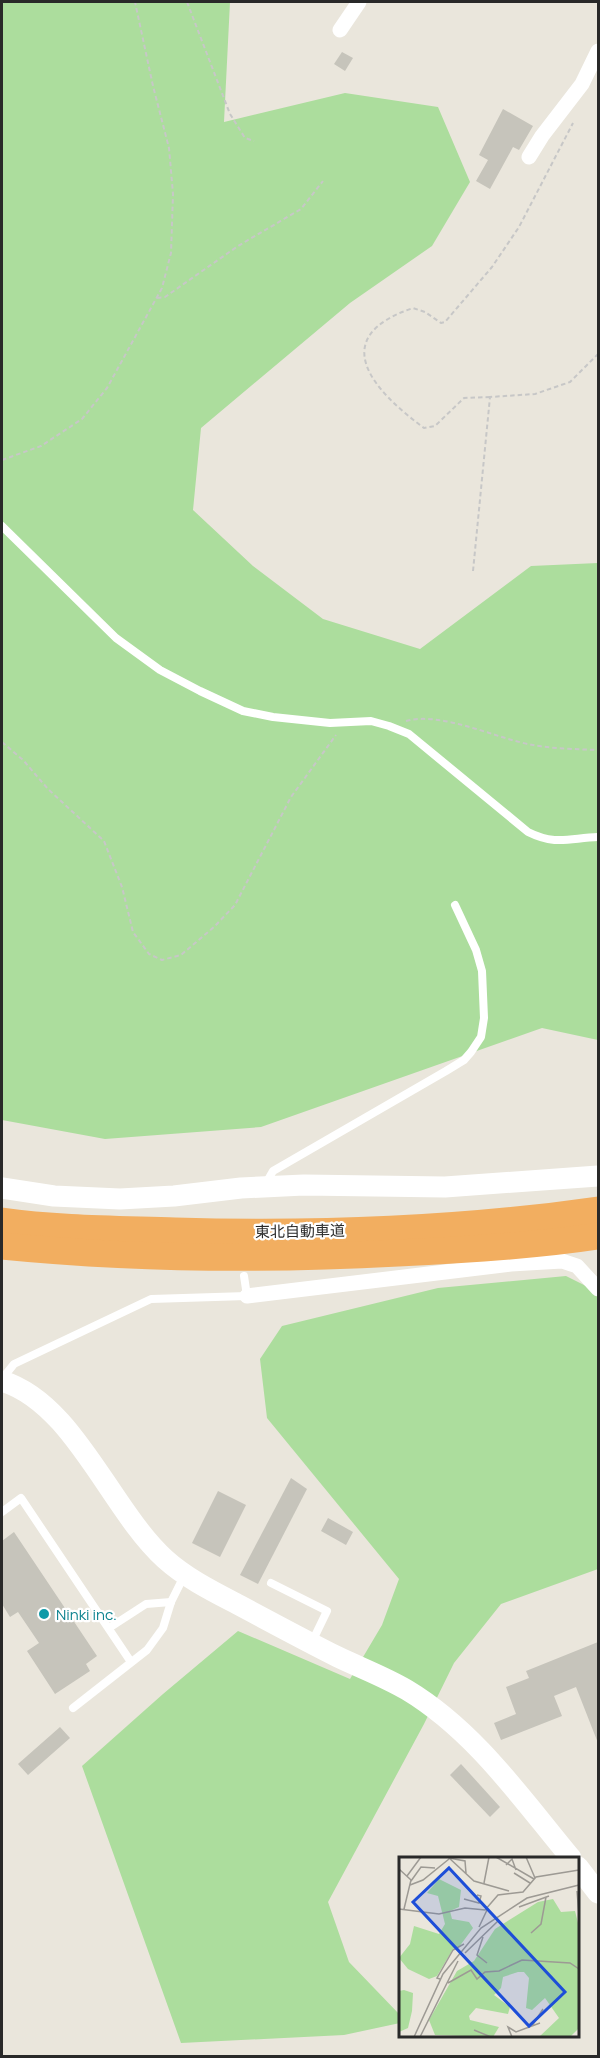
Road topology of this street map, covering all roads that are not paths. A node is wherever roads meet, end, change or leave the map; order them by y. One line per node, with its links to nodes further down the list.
1 (359, 2): 2 (street)
2 (340, 30)
3 (598, 51): 4 (street)
4 (529, 157)
5 (2, 526): 6 (lane)
6 (598, 837)
7 (454, 905): 10 (lane)
8 (598, 1176): 10 (street)
9 (2, 1188): 10 (street)
10 (251, 1190)
11 (598, 1210): 12 (highway, 東北自動車道)
12 (2, 1221)
13 (598, 1236): 14 (highway, 東北自動車道)
14 (2, 1246)
15 (244, 1276): 17 (lane)
16 (598, 1289): 17 (street)
17 (247, 1296): 18 (lane)
18 (2, 1381): 20 (street)
19 (2, 1512): 23 (lane)
20 (184, 1575): 22 (lane); 24 (street)
21 (271, 1583): 24 (lane)
22 (171, 1602): 23 (lane); 25 (lane)
23 (109, 1628): 25 (lane)
24 (312, 1643): 27 (street)
25 (131, 1662): 26 (lane)
26 (73, 1708)
27 (570, 1857)
28 (579, 1868): 29 (street)
29 (598, 1893)

